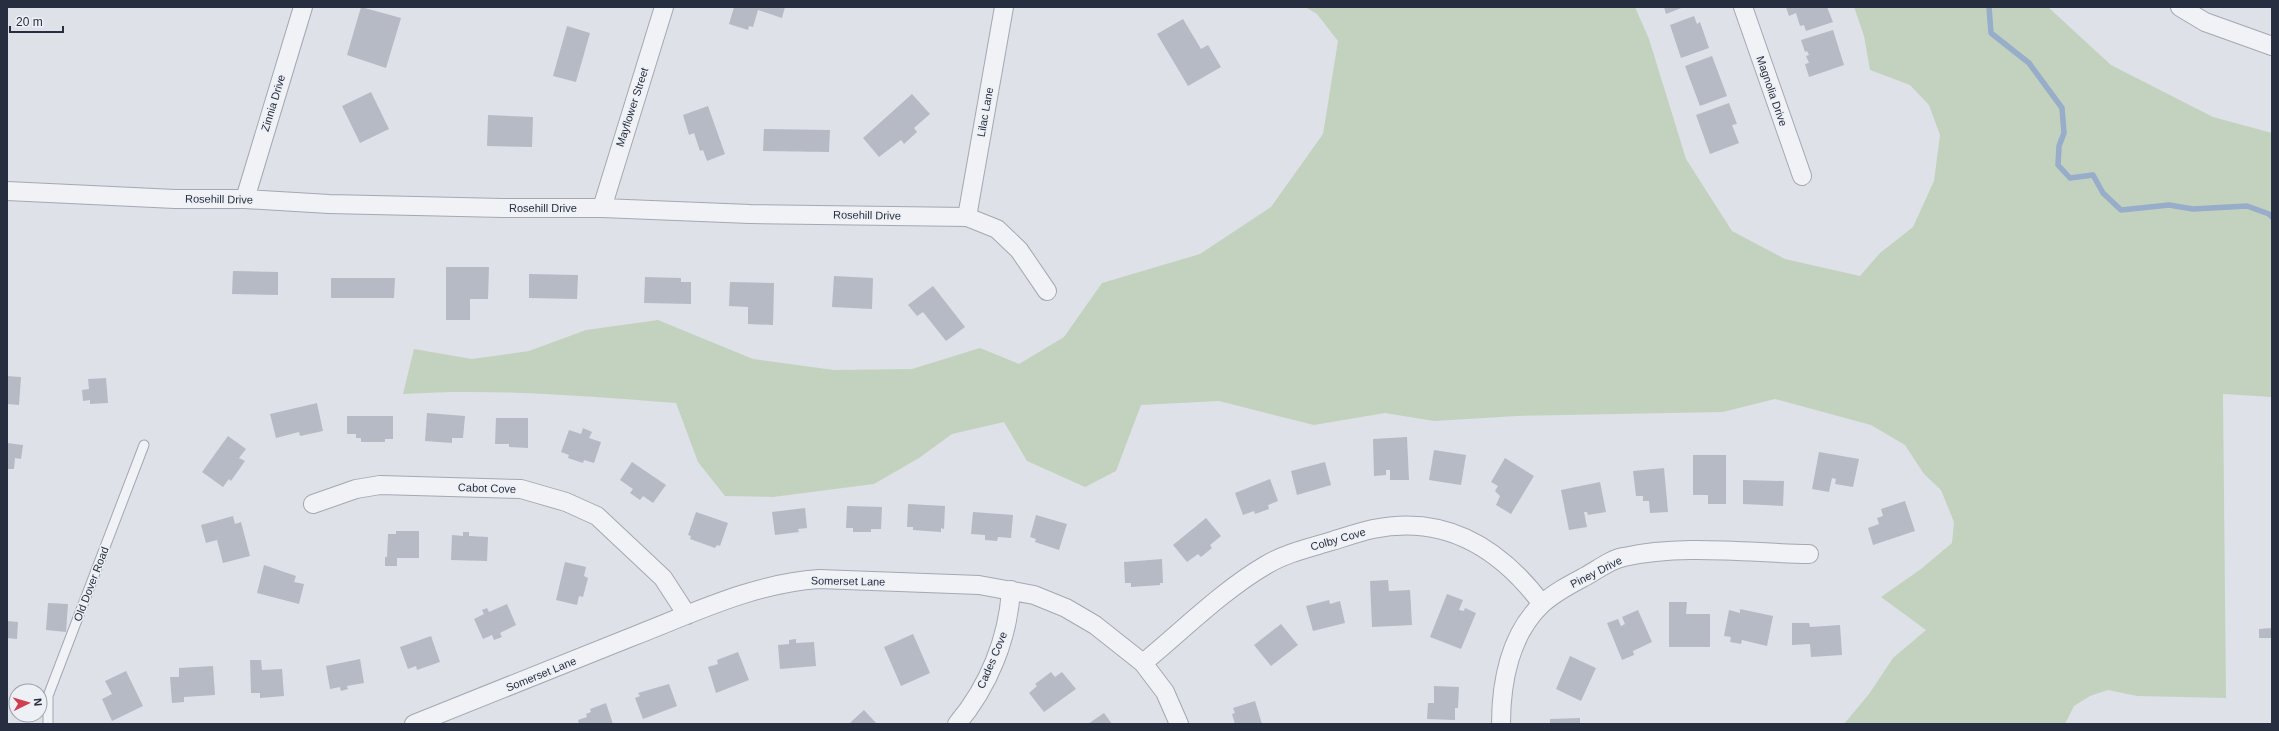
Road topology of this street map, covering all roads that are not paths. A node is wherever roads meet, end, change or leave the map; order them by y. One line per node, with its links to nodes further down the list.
1 (303, 7): 9 (street, Zinnia Drive)
2 (664, 7): 10 (street, Mayflower Street)
3 (1004, 7): 11 (street, Lilac Lane)
4 (1743, 7): 7 (street, Magnolia Drive)
5 (2180, 7): 6 (street)
6 (2272, 46)
7 (1802, 176)
8 (7, 191): 9 (street, Rosehill Drive)
9 (245, 199): 10 (street, Rosehill Drive)
10 (602, 208): 11 (street, Rosehill Drive)
11 (967, 217): 12 (street, Rosehill Drive)
12 (1048, 291)
13 (144, 445): 20 (lane, Old Dover Road)
14 (313, 504): 18 (street, Cabot Cove)
15 (1809, 554): 17 (street, Piney Drive)
16 (1011, 590): 18 (street, Somerset Lane); 19 (street, Somerset Lane); 22 (street, Cades Cove)
17 (1542, 604): 19 (street, Colby Cove); 24 (street, Piney Drive)
18 (687, 615): 21 (street, Somerset Lane)
19 (1143, 663): 23 (street, Somerset Lane)
20 (48, 724)
21 (414, 724)
22 (957, 724)
23 (1180, 724)
24 (1501, 724)

